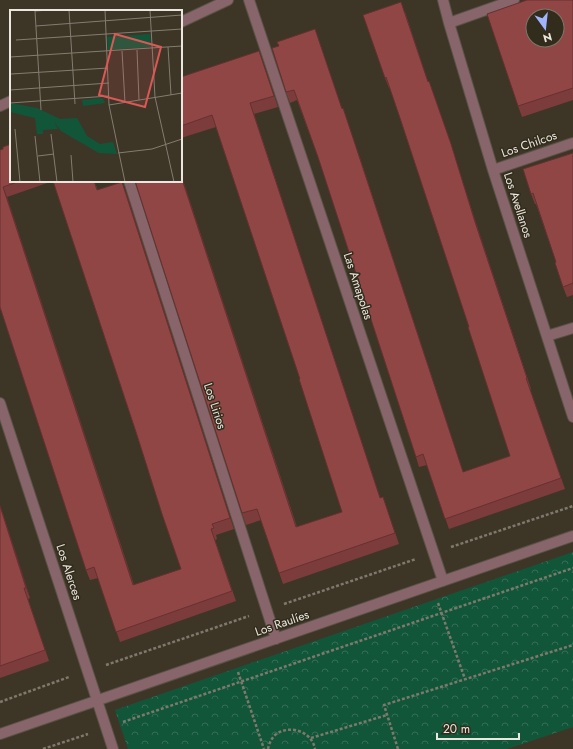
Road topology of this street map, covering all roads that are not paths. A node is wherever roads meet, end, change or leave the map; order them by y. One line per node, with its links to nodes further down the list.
1 (228, 0): 5 (street)
2 (248, 0): 17 (street, Las Amapolas)
3 (443, 0): 6 (street, Los Avellanos)
4 (514, 0): 6 (street)
5 (182, 22)
6 (449, 23): 10 (street, Los Avellanos)
7 (10, 101): 8 (street)
8 (0, 106)
9 (573, 143): 10 (street, Los Chilcos)
10 (493, 170): 13 (street, Los Avellanos)
11 (129, 182): 18 (street, Los Lirios)
12 (573, 328): 13 (street)
13 (547, 336): 15 (street, Los Avellanos)
14 (0, 403): 19 (street, Los Alerces)
15 (573, 418)
16 (573, 536): 17 (street, Los Raulíes)
17 (443, 581): 18 (street, Los Raulíes)
18 (276, 639): 19 (street, Los Raulíes)
19 (97, 700): 20 (street, Los Raulíes); 21 (street, Los Alerces)
20 (0, 734)
21 (114, 749)

